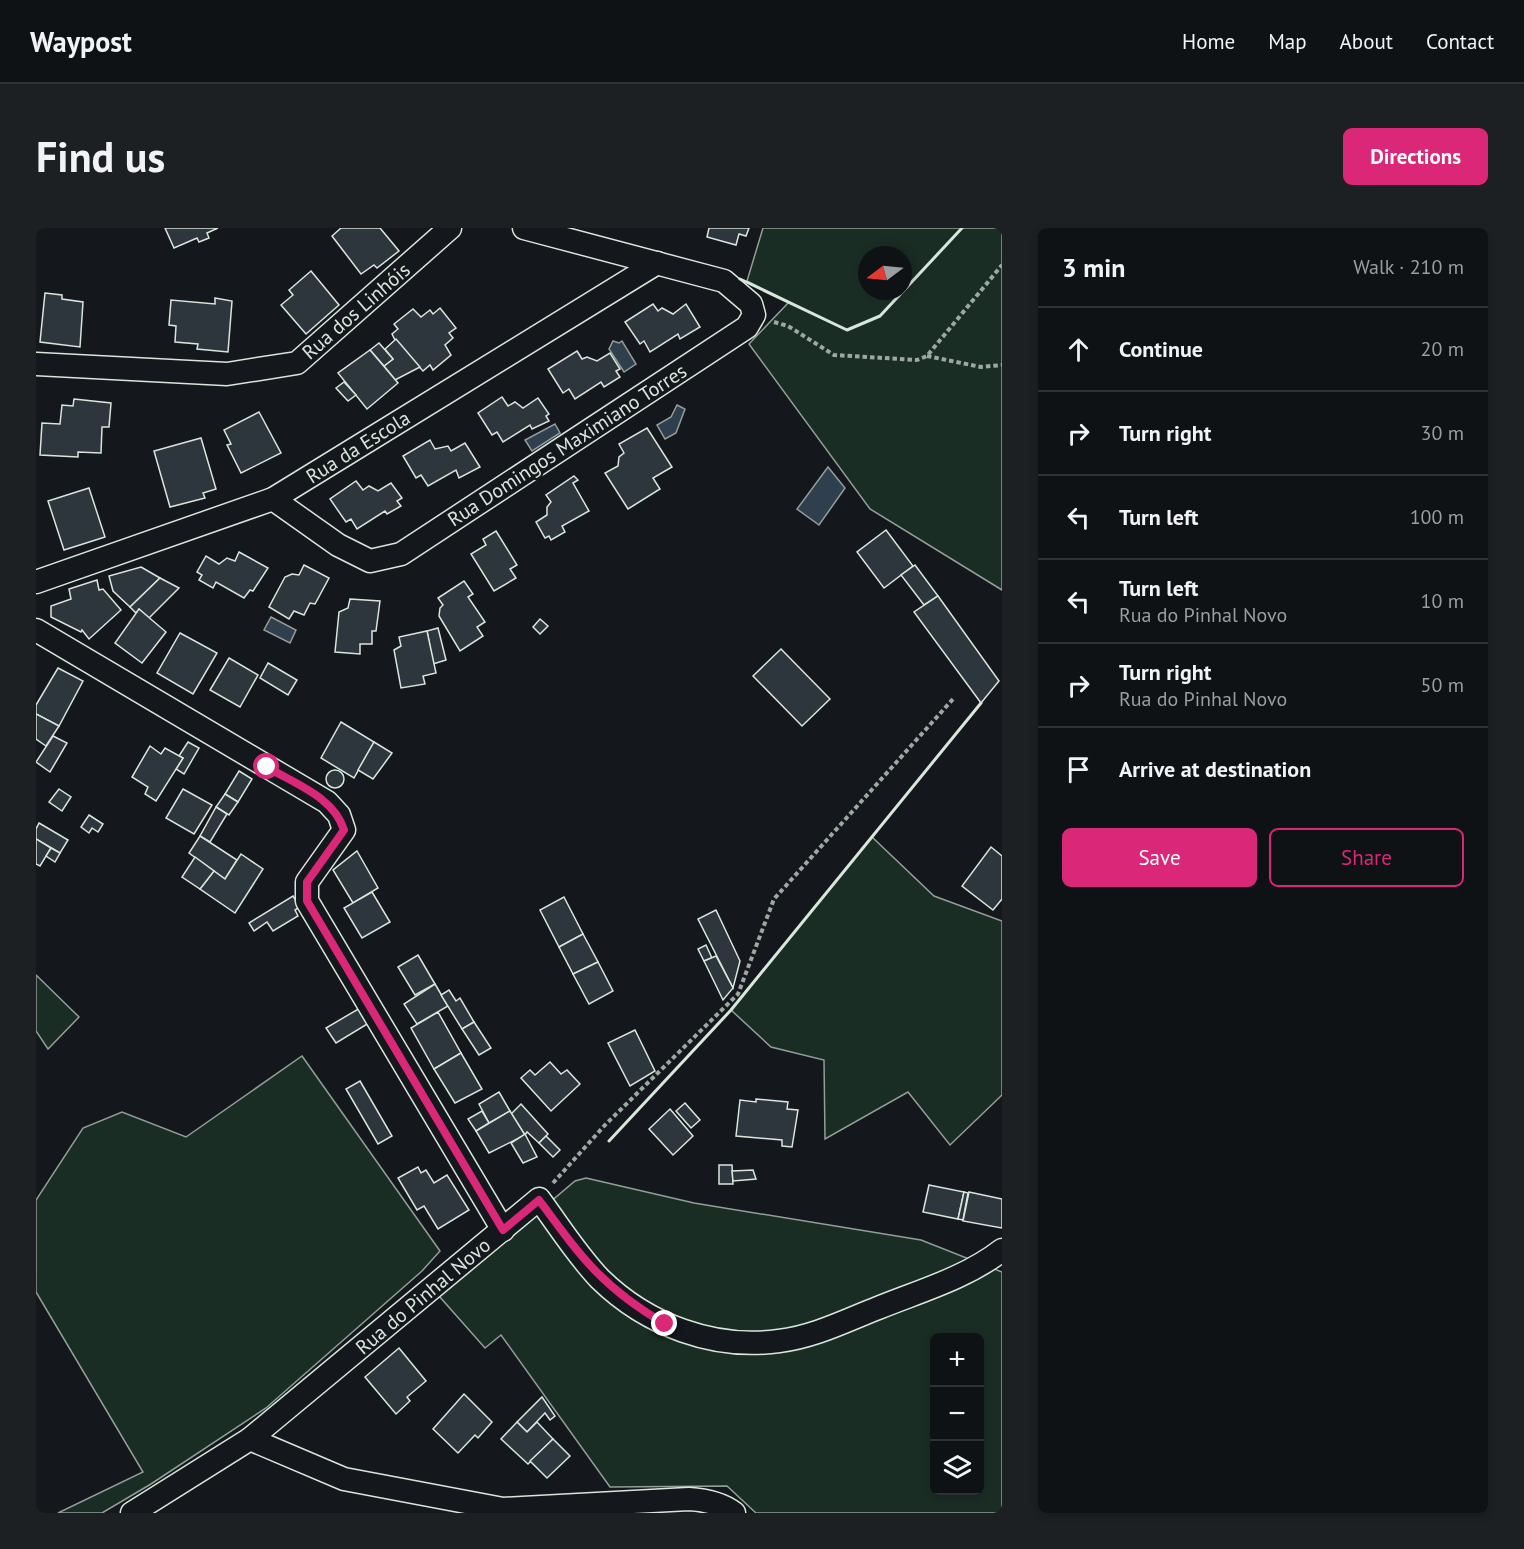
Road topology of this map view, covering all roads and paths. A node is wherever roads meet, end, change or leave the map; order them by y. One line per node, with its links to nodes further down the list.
1 (450, 228): 7 (street, Rua dos Linhóis)
2 (524, 228): 3 (street)
3 (657, 263): 5 (street); 9 (street, Rua da Escola)
4 (1002, 265): 6 (path)
5 (754, 315): 6 (path); 9 (street, Rua Domingos Maximiano Torres)
6 (927, 356): 8 (path)
7 (36, 364)
8 (1002, 365)
9 (273, 499): 10 (street, Rua da Escola)
10 (36, 582)
11 (36, 630): 14 (street)
12 (954, 699): 13 (path)
13 (539, 1200): 14 (street, Rua do Pinhal Novo); 15 (street)
14 (503, 1230): 16 (street, Rua do Pinhal Novo)
15 (1002, 1250)
16 (250, 1439): 17 (street, Rua do Pinhal Novo); 18 (street)
17 (132, 1513)
18 (734, 1513)

